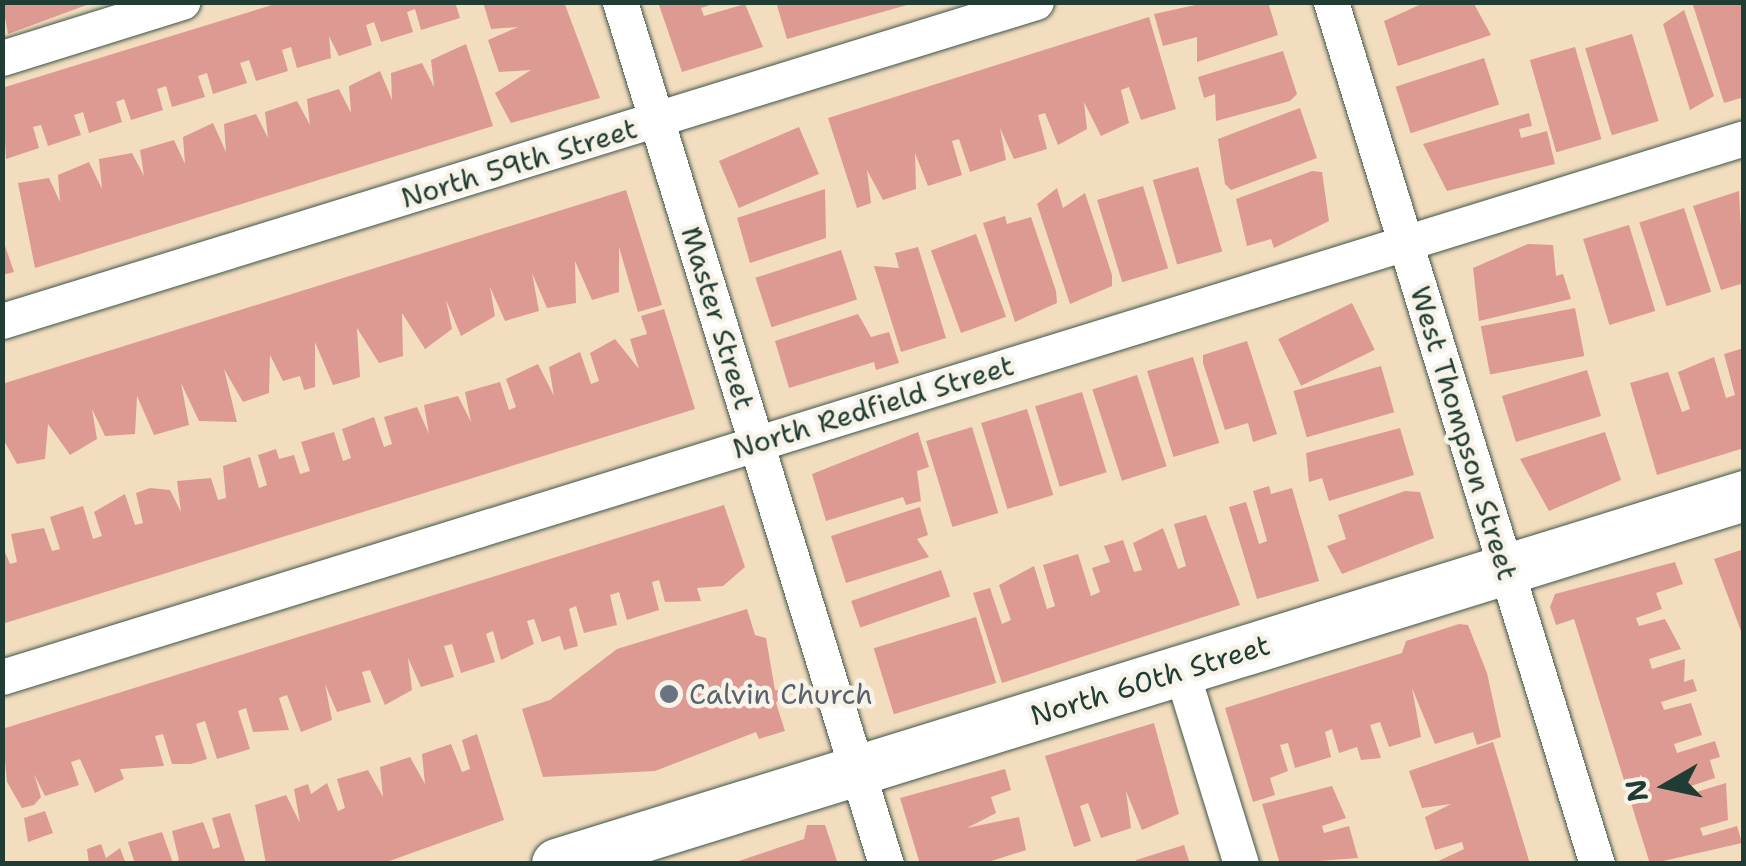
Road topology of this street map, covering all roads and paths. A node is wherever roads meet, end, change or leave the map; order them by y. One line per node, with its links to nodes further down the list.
1 (182, 2): 5 (street)
2 (620, 2): 6 (street, Master Street)
3 (1036, 2): 6 (street, North 59th Street)
4 (1331, 2): 8 (street, West Thompson Street)
5 (2, 58)
6 (656, 121): 9 (street, North 59th Street); 10 (street, Master Street)
7 (1744, 138): 8 (street, North Redfield Street)
8 (1406, 242): 10 (street, North Redfield Street); 12 (street, West Thompson Street)
9 (2, 322)
10 (757, 442): 14 (street, North Redfield Street); 15 (street, Master Street)
11 (1744, 496): 12 (street, North 60th Street)
12 (1506, 570): 13 (street, North 60th Street); 19 (street, West Thompson Street)
13 (1182, 670): 15 (street, North 60th Street); 18 (street)
14 (2, 677)
15 (858, 770): 16 (street, North 60th Street); 17 (street, Master Street)
16 (557, 864)
17 (886, 864)
18 (1242, 864)
19 (1597, 864)

